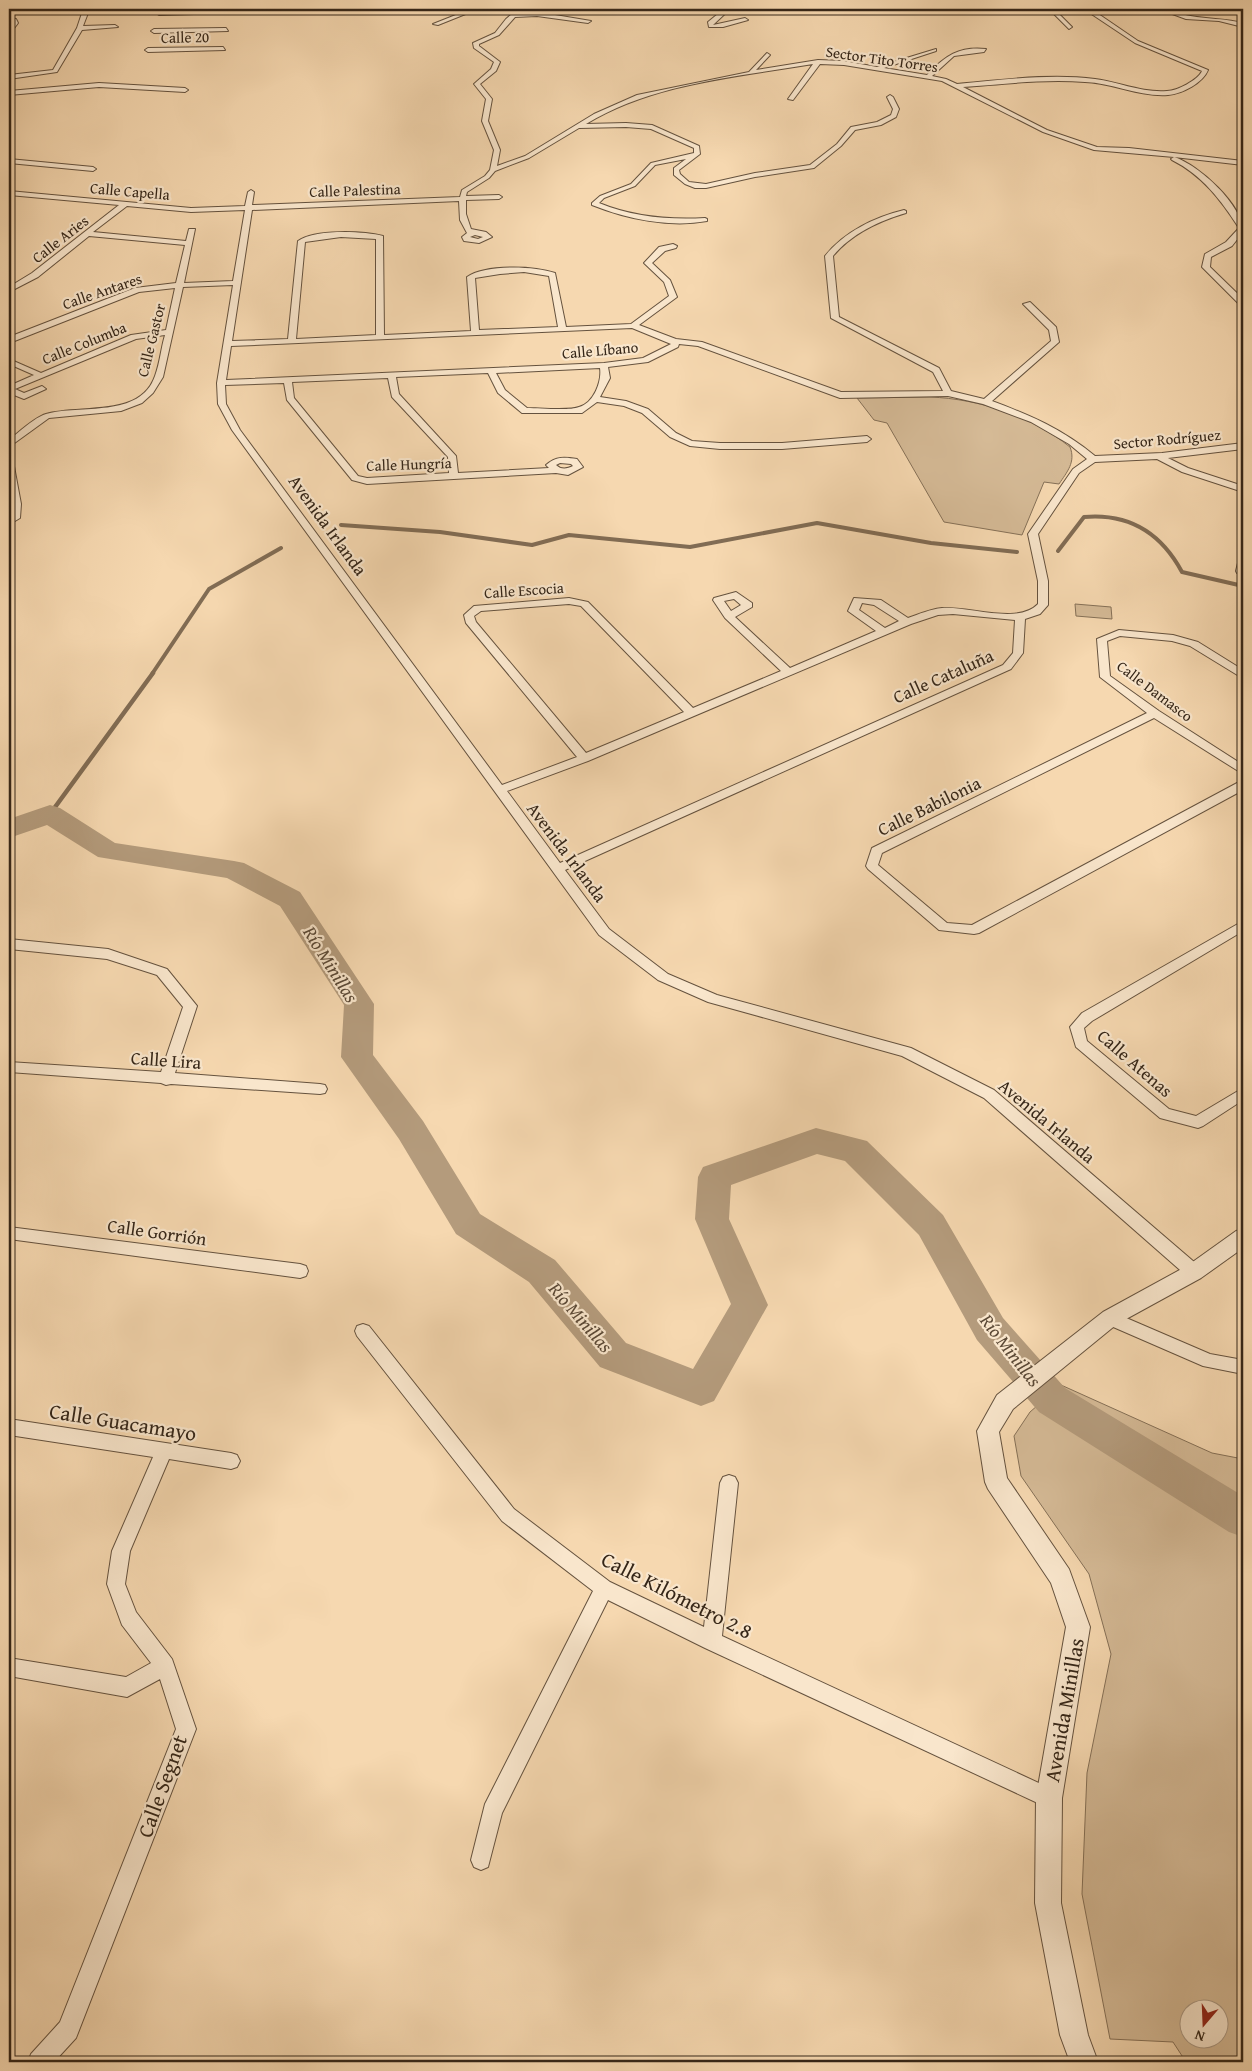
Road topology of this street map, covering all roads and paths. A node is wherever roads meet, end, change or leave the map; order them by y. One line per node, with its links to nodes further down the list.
1 (80, 9): 18 (street)
2 (474, 9): 14 (street)
3 (521, 9): 10 (street)
4 (727, 9): 12 (street)
5 (1047, 9): 8 (street)
6 (1170, 9): 15 (street)
7 (160, 11): 9 (street); 20 (street)
8 (1054, 11): 17 (street); 31 (street)
9 (227, 12)
10 (514, 15): 13 (street); 44 (street)
11 (9, 20): 21 (street)
12 (745, 20)
13 (588, 21)
14 (436, 24)
15 (1243, 25)
16 (115, 27): 18 (street)
17 (1069, 27)
18 (80, 28): 30 (street)
19 (226, 30): 20 (street)
20 (154, 31): 22 (street, Calle 20)
21 (9, 33)
22 (223, 49)
23 (934, 50): 27 (street)
24 (984, 50): 29 (street)
25 (768, 55): 28 (street)
26 (818, 62): 27 (street, Sector Tito Torres); 28 (street, Sector Tito Torres); 35 (street)
27 (876, 70): 29 (street, Sector Tito Torres)
28 (750, 74): 36 (street, Sector Tito Torres)
29 (929, 76): 31 (street, Sector Tito Torres)
30 (9, 77)
31 (957, 86): 38 (street, Sector Tito Torres)
32 (185, 90): 33 (street)
33 (9, 92)
34 (890, 97): 37 (street)
35 (791, 99)
36 (574, 126): 37 (street); 44 (street, Sector Tito Torres)
37 (697, 154): 52 (street)
38 (1162, 154): 41 (street, Sector Tito Torres); 53 (street)
39 (9, 161): 40 (street)
40 (20, 162): 42 (street); 43 (street)
41 (1243, 163)
42 (93, 169)
43 (9, 170)
44 (493, 170): 48 (street, Sector Tito Torres)
45 (251, 192): 50 (street, Avenida Irlanda)
46 (9, 193): 49 (street, Calle Capella)
47 (499, 196): 48 (street, Calle Palestina)
48 (462, 199): 50 (street, Calle Palestina); 56 (street)
49 (125, 204): 50 (street, Calle Capella); 55 (street, Calle Aries)
50 (249, 208): 59 (street, Avenida Irlanda)
51 (904, 212): 82 (street)
52 (705, 220)
53 (1243, 228): 62 (street)
54 (192, 231): 57 (street, Calle Gastor)
55 (88, 234): 57 (street); 61 (street, Calle Aries)
56 (472, 234)
57 (188, 243): 60 (street, Calle Gastor)
58 (673, 246): 64 (street)
59 (237, 283): 60 (street, Calle Antares); 72 (street, Avenida Irlanda)
60 (179, 285): 66 (street, Calle Gastor); 69 (street, Calle Antares)
61 (9, 290)
62 (1243, 303)
63 (1027, 304): 84 (street)
64 (633, 326): 65 (street, Calle Líbano); 71 (street, Calle Líbano)
65 (562, 328): 67 (street, Calle Líbano); 67 (street)
66 (168, 332): 76 (street, Calle Columba); 86 (street, Calle Gastor)
67 (475, 332): 68 (street, Calle Líbano)
68 (380, 337): 70 (street, Calle Líbano); 70 (street)
69 (9, 340)
70 (292, 341): 72 (street, Calle Líbano)
71 (675, 341): 74 (street, Calle Líbano); 82 (street)
72 (228, 344): 79 (street, Avenida Irlanda)
73 (9, 361): 76 (street)
74 (604, 365): 75 (street, Calle Líbano); 83 (street)
75 (491, 370): 77 (street, Calle Líbano); 83 (street)
76 (40, 375): 80 (street, Calle Columba)
77 (392, 375): 78 (street, Calle Líbano); 92 (street)
78 (288, 380): 79 (street, Calle Líbano); 92 (street, Calle Hungría)
79 (221, 383): 108 (street, Avenida Irlanda)
80 (9, 389): 81 (street)
81 (42, 389)
82 (948, 393): 84 (street)
83 (595, 399): 85 (street)
84 (986, 402): 89 (street)
85 (867, 439)
86 (9, 444)
87 (1243, 446): 88 (street, Sector Rodríguez)
88 (1158, 456): 89 (street, Sector Rodríguez); 93 (street)
89 (1093, 459): 98 (street)
90 (9, 461): 94 (street)
91 (556, 470): 92 (street, Calle Hungría)
92 (454, 477)
93 (1243, 489)
94 (15, 518)
95 (1243, 563): 96 (street)
96 (1243, 571)
97 (729, 616): 101 (street)
98 (1020, 617): 99 (street); 109 (street, Calle Cataluña)
99 (907, 622): 100 (street); 100 (street)
100 (884, 632): 101 (street)
101 (788, 672): 103 (street)
102 (1243, 674): 104 (street, Calle Damasco)
103 (691, 713): 105 (street); 105 (street, Calle Escocia)
104 (1155, 713): 106 (street, Calle Damasco); 107 (street, Calle Babilonia)
105 (584, 758): 108 (street)
106 (1243, 770)
107 (1243, 785)
108 (499, 790): 109 (street, Avenida Irlanda)
109 (557, 869): 119 (street, Avenida Irlanda)
110 (1243, 925): 115 (street, Calle Atenas)
111 (9, 944): 113 (street)
112 (9, 1067): 113 (street, Calle Lira)
113 (166, 1080): 114 (street, Calle Lira)
114 (320, 1089)
115 (1243, 1093)
116 (9, 1233): 118 (street, Calle Gorrión)
117 (1243, 1237): 119 (street, Avenida Minillas)
118 (300, 1271)
119 (1194, 1272): 120 (street, Avenida Minillas)
120 (1110, 1318): 122 (street); 131 (street, Avenida Minillas)
121 (363, 1331): 127 (street, Calle Kilómetro 2.8)
122 (1243, 1367)
123 (9, 1427): 124 (street, Calle Guacamayo)
124 (164, 1451): 125 (street, Calle Guacamayo); 129 (street, Calle Segnet)
125 (230, 1461)
126 (729, 1482): 128 (street)
127 (604, 1588): 128 (street, Calle Kilómetro 2.8); 132 (street)
128 (712, 1641): 131 (street, Calle Kilómetro 2.8)
129 (165, 1666): 130 (street); 133 (street, Calle Segnet)
130 (9, 1667)
131 (1049, 1798): 134 (street, Avenida Minillas)
132 (482, 1860)
133 (39, 2062)
134 (1084, 2062)

